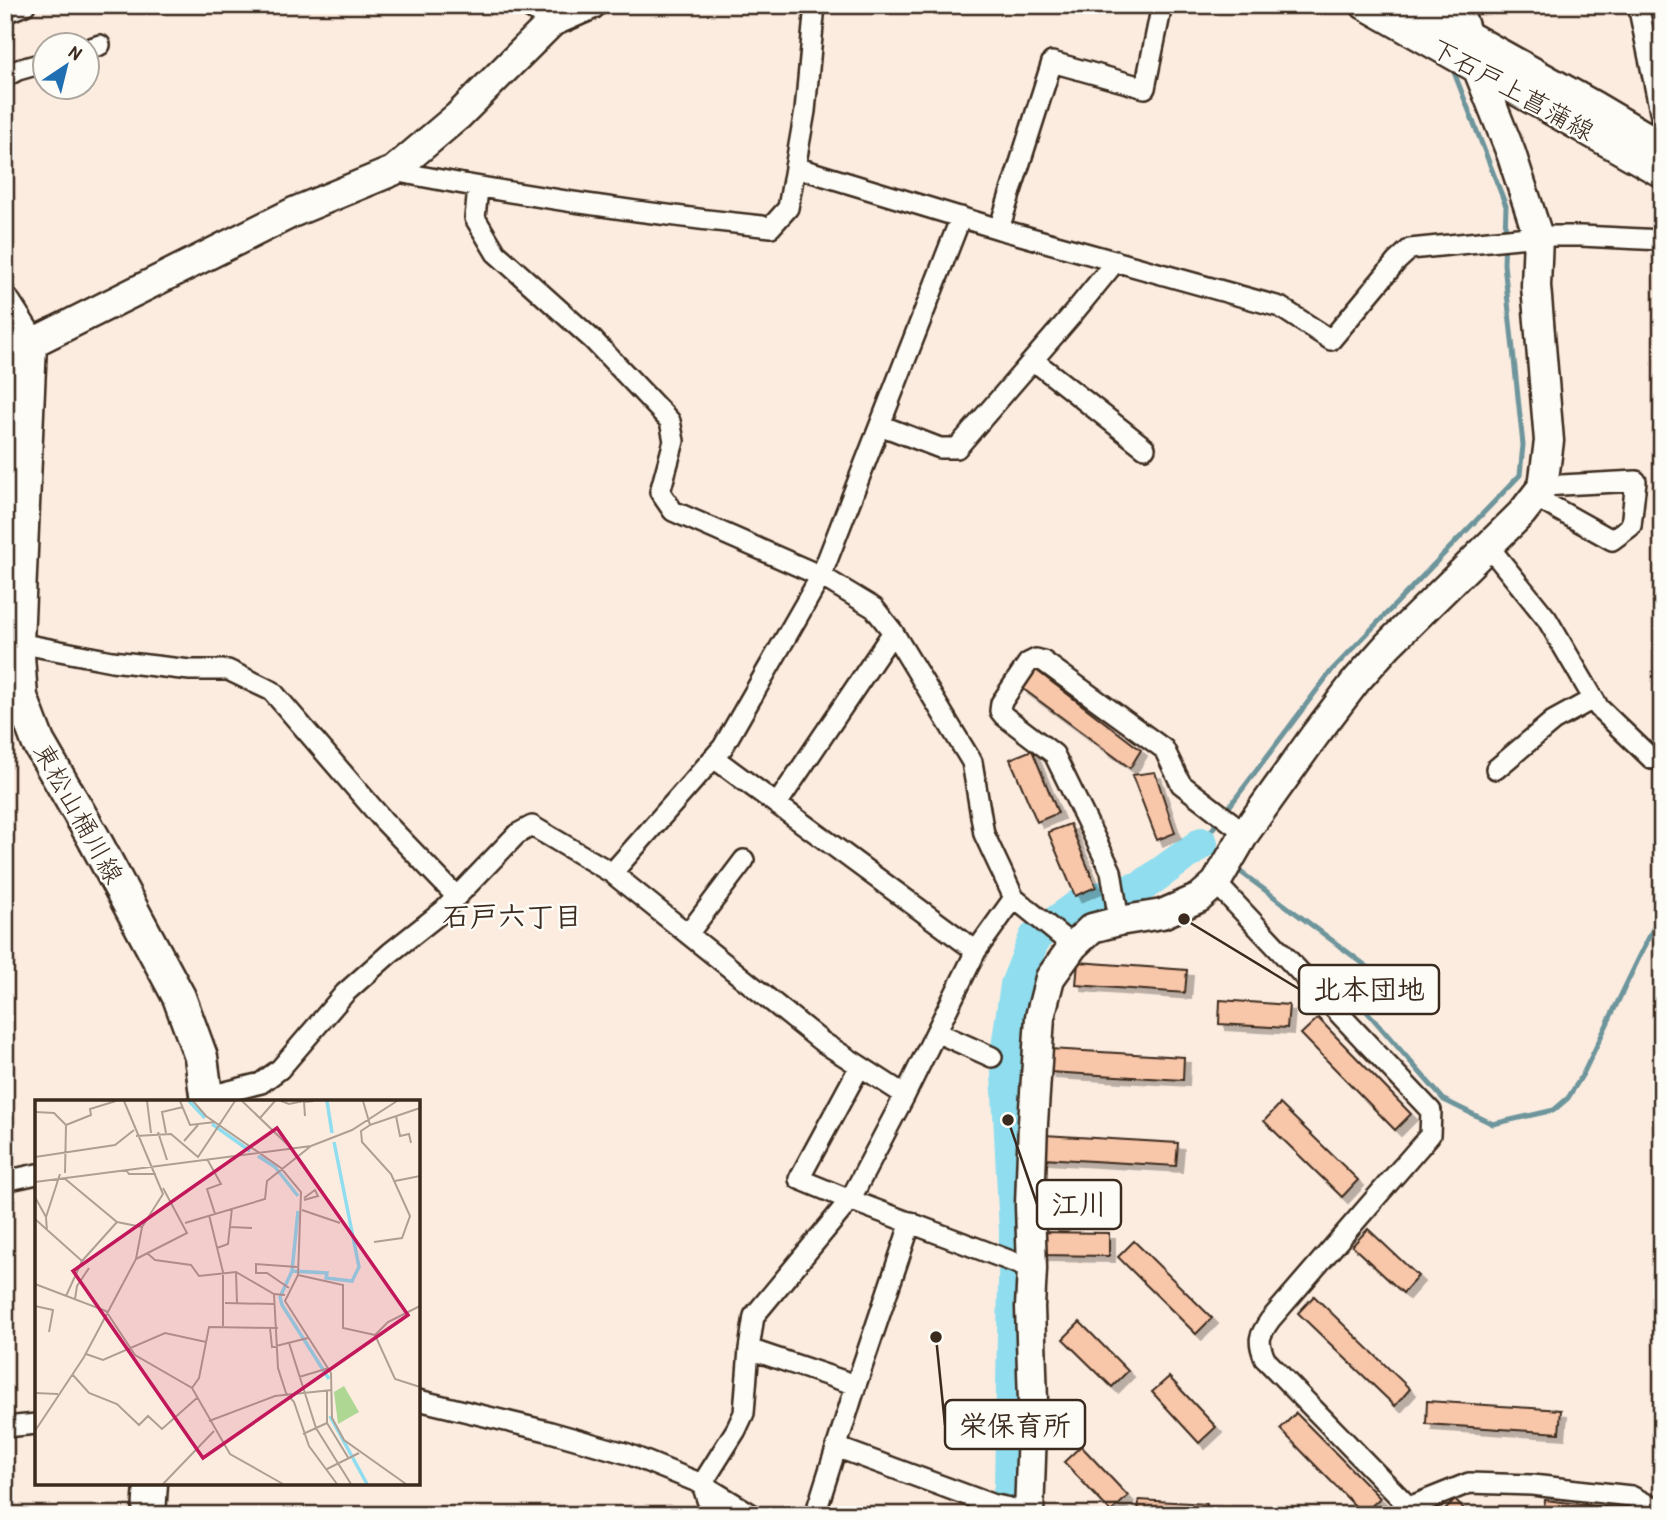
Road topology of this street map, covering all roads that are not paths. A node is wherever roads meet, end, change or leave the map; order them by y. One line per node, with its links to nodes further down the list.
1 (25, 5): 10 (street)
2 (525, 5): 11 (street)
3 (591, 5): 11 (street)
4 (815, 5): 18 (street)
5 (1162, 5): 23 (street)
6 (1365, 5): 14 (street, 下石戸上菖蒲線)
7 (1413, 5): 12 (street, 下石戸上菖蒲線)
8 (1457, 5): 12 (street)
9 (1638, 5): 16 (street)
10 (5, 13)
11 (552, 22): 19 (street)
12 (1467, 35): 14 (street); 17 (street, 下石戸上菖蒲線)
13 (32, 66): 15 (street)
14 (1478, 69): 20 (street, 下石戸上菖蒲線); 24 (street)
15 (5, 77)
16 (1662, 121)
17 (1662, 146)
18 (795, 167): 21 (street); 22 (street)
19 (393, 171): 21 (street); 28 (street)
20 (1662, 173)
21 (478, 188): 34 (street)
22 (961, 217): 23 (street); 30 (street)
23 (999, 229): 26 (street)
24 (1538, 236): 25 (street); 26 (street); 32 (street)
25 (1662, 240)
26 (1116, 261): 29 (street)
27 (5, 306): 28 (main road)
28 (18, 352): 36 (main road, 東松山桶川線)
29 (1033, 360): 30 (street); 31 (street)
30 (880, 425): 34 (street)
31 (1145, 448)
32 (1539, 491): 32 (street); 33 (street)
33 (1489, 547): 37 (street); 42 (street)
34 (821, 576): 35 (street); 38 (street)
35 (893, 632): 41 (street); 47 (street)
36 (11, 641): 46 (street); 56 (main road, 東松山桶川線)
37 (1594, 699): 39 (street); 40 (street)
38 (714, 758): 41 (street); 44 (street)
39 (1652, 759)
40 (1496, 769)
41 (776, 804): 51 (street)
42 (1245, 833): 45 (street); 48 (street)
43 (744, 860): 49 (street)
44 (612, 873): 46 (street); 49 (street)
45 (1216, 883): 48 (street); 70 (street)
46 (457, 897): 56 (street)
47 (1014, 898): 50 (street); 51 (street)
48 (1119, 921): 50 (street)
49 (688, 934): 54 (street)
50 (1073, 946): 61 (street)
51 (976, 951): 52 (street)
52 (936, 1032): 53 (street); 55 (street)
53 (992, 1057)
54 (860, 1066): 55 (street); 59 (street)
55 (905, 1094): 59 (street)
56 (206, 1099)
57 (35, 1174): 58 (street)
58 (5, 1181)
59 (850, 1200): 60 (street); 62 (street)
60 (911, 1222): 61 (street); 63 (street)
61 (1032, 1269): 72 (street)
62 (749, 1349): 63 (street); 68 (street)
63 (856, 1385): 67 (street)
64 (420, 1400): 68 (street)
65 (35, 1424): 66 (street)
66 (5, 1427)
67 (836, 1447): 72 (street); 76 (street)
68 (702, 1484): 74 (street); 75 (street)
69 (151, 1485): 73 (main road)
70 (1408, 1511): 71 (street)
71 (1662, 1512)
72 (1029, 1514)
73 (149, 1515)
74 (709, 1515)
75 (753, 1515)
76 (815, 1515)

